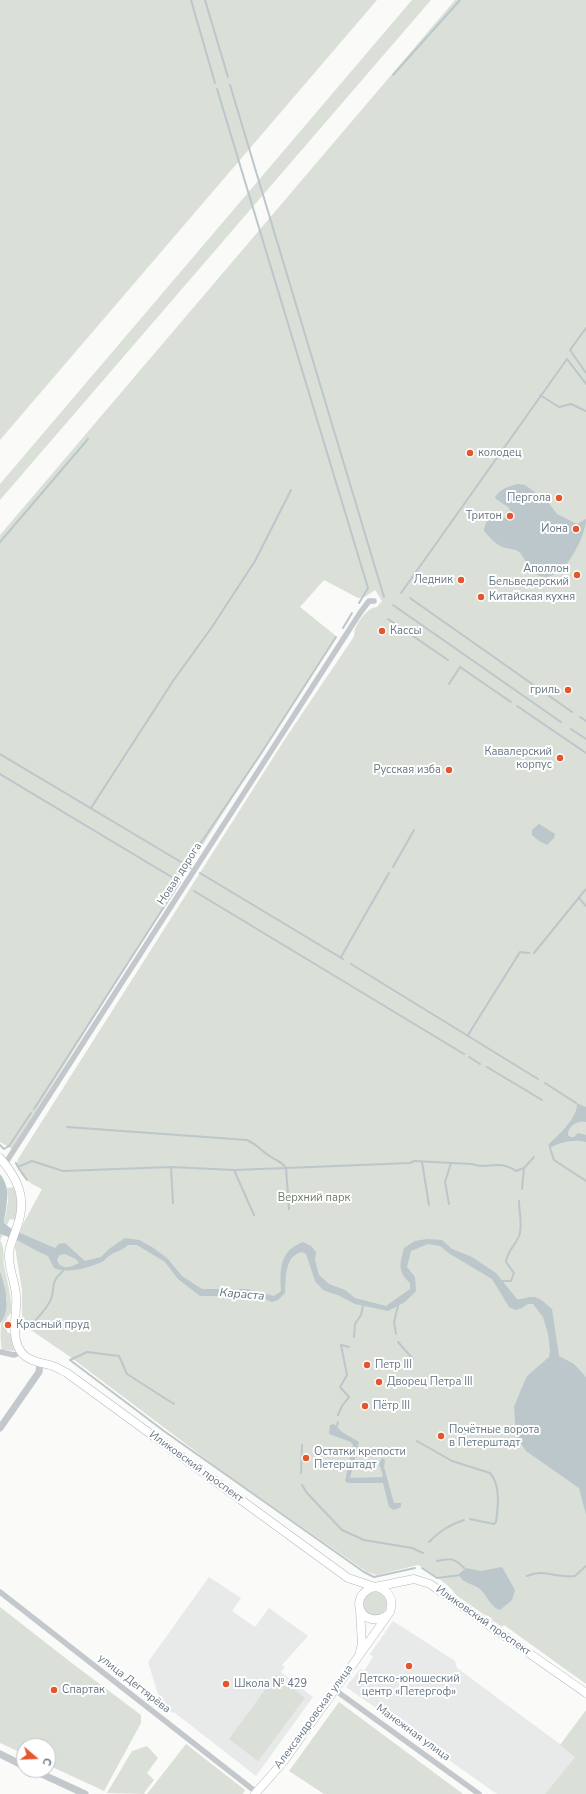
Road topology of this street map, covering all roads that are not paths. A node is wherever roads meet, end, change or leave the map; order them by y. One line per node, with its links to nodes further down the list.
1 (374, 601): 2 (street, Новая дорога)
2 (3, 1161): 4 (main road)
3 (0, 1352): 4 (street)
4 (22, 1352): 5 (main road, Иликовский проспект)
5 (40, 1363): 6 (street); 7 (main road, Иликовский проспект)
6 (0, 1428)
7 (348, 1578): 8 (main road, Иликовский проспект); 10 (main road, Иликовский проспект)
8 (376, 1587): 10 (main road); 11 (main road); 14 (main road, Иликовский проспект)
9 (0, 1592): 18 (street, улица Дегтярёва)
10 (360, 1609): 11 (main road); 12 (main road, Александровская улица)
11 (388, 1614): 12 (main road, Александровская улица)
12 (357, 1658): 13 (main road, Александровская улица)
13 (335, 1690): 18 (main road, Александровская улица); 20 (street, Манежная улица)
14 (586, 1693)
15 (0, 1754): 16 (street)
16 (16, 1762)
17 (50, 1778): 19 (street)
18 (255, 1793)
19 (85, 1794)
20 (479, 1794)

